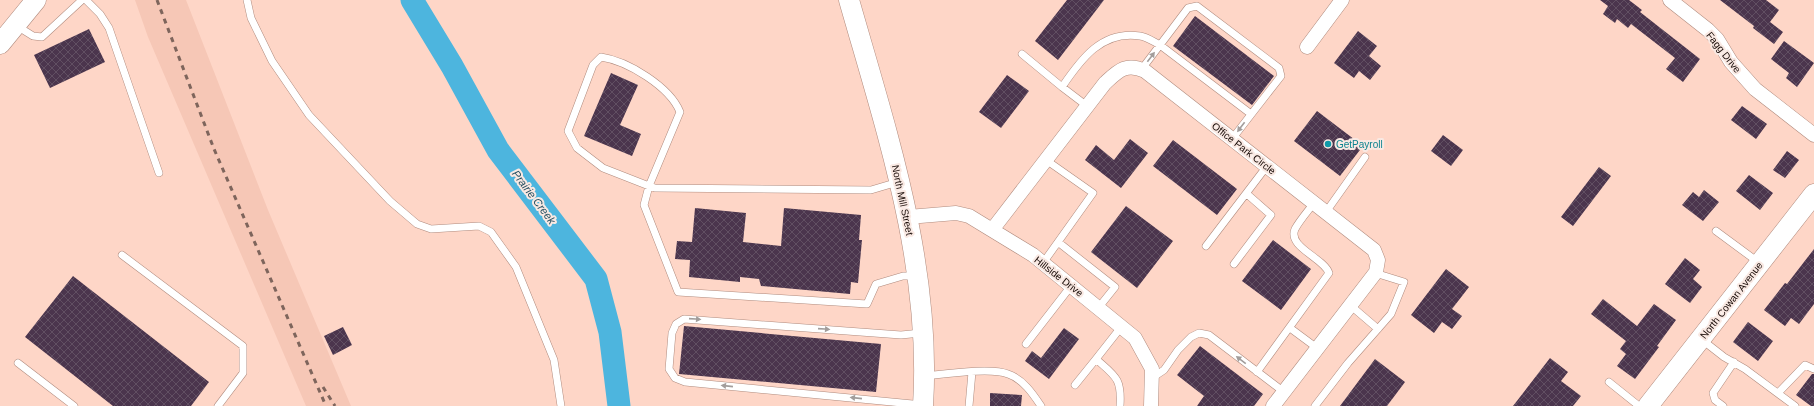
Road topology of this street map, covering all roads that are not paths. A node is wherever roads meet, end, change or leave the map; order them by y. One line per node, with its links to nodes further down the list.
1 (36, 0): 8 (main road)
2 (82, 0): 8 (lane)
3 (86, 0): 22 (lane)
4 (248, 0): 65 (lane)
5 (849, 0): 23 (main road, North Mill Street)
6 (1342, 0): 11 (street)
7 (1670, 0): 17 (street, Fagg Drive)
8 (16, 25): 9 (main road)
9 (0, 44)
10 (1160, 45): 13 (lane, one-way to 10); 14 (lane); 16 (lane); 16 (lane)
11 (1307, 47)
12 (1022, 54): 14 (lane)
13 (1142, 70): 15 (street); 18 (street, Office Park Circle)
14 (1062, 87): 15 (lane)
15 (1087, 106): 20 (street)
16 (1251, 114): 18 (lane, one-way to 18)
17 (1814, 135)
18 (1232, 139): 21 (street, Office Park Circle)
19 (1365, 157): 28 (lane)
20 (1046, 160): 30 (street); 32 (lane)
21 (1267, 166): 25 (lane); 27 (street, Office Park Circle)
22 (159, 173)
23 (900, 182): 24 (lane); 29 (main road, North Mill Street)
24 (649, 186): 24 (lane); 39 (lane)
25 (1247, 194): 33 (lane); 36 (lane)
26 (1814, 194): 37 (main road, North Cowan Avenue)
27 (1314, 203): 28 (street, Office Park Circle); 44 (lane)
28 (1326, 212): 38 (street, Office Park Circle)
29 (908, 217): 30 (street, Hillside Drive); 39 (main road, North Mill Street)
30 (992, 230): 35 (street, Hillside Drive)
31 (1716, 231): 37 (lane)
32 (1058, 242): 35 (lane); 42 (lane)
33 (1206, 246)
34 (122, 255): 64 (lane)
35 (1043, 263): 40 (street, Hillside Drive)
36 (1234, 264)
37 (1760, 264): 47 (main road, North Cowan Avenue)
38 (1375, 273): 41 (street); 45 (lane)
39 (918, 275): 46 (main road, North Mill Street)
40 (1071, 286): 42 (street, Hillside Drive); 48 (lane)
41 (1350, 305): 45 (lane); 49 (street)
42 (1099, 308): 43 (street, Hillside Drive)
43 (1122, 326): 50 (lane); 57 (street, Hillside Drive)
44 (1290, 328): 49 (lane); 55 (lane)
45 (1378, 329): 71 (lane)
46 (922, 333): 56 (main road, North Mill Street); 62 (lane, one-way to 46)
47 (1701, 339): 51 (lane); 73 (main road, North Cowan Avenue)
48 (1026, 344)
49 (1317, 348): 60 (street)
50 (1096, 359): 59 (lane); 68 (lane)
51 (1734, 362): 61 (lane); 74 (lane)
52 (18, 363): 63 (lane)
53 (1814, 369): 61 (lane)
54 (972, 372): 56 (lane); 66 (lane); 67 (lane)
55 (1257, 372): 57 (lane, one-way to 57); 60 (lane)
56 (923, 376): 62 (main road, North Mill Street)
57 (1152, 378): 69 (street, Hillside Drive)
58 (1609, 382): 72 (lane)
59 (1075, 385)
60 (1284, 392): 70 (street)
61 (1778, 393): 75 (lane)
62 (923, 405)
63 (74, 406)
64 (218, 406)
65 (561, 406)
66 (969, 406)
67 (1041, 406)
68 (1120, 406)
69 (1151, 406)
70 (1273, 406)
71 (1316, 406)
72 (1639, 406)
73 (1648, 406)
74 (1723, 406)
75 (1795, 406)

